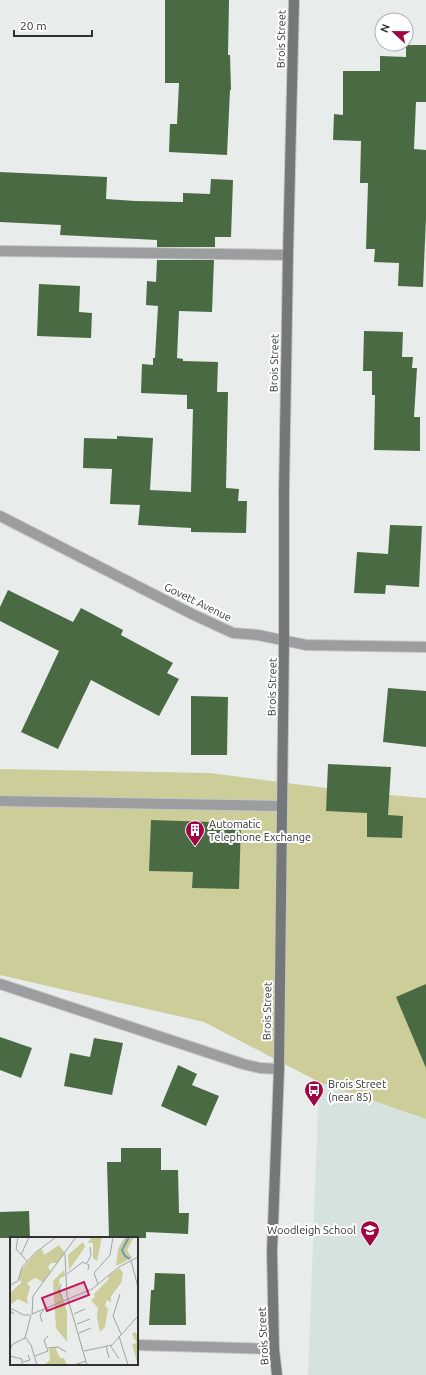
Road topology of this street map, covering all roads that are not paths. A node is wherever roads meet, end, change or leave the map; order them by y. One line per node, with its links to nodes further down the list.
1 (294, 0): 3 (main road, Brois Street)
2 (0, 251): 3 (street)
3 (288, 255): 5 (main road, Brois Street)
4 (0, 516): 5 (street, Govett Avenue)
5 (284, 640): 6 (street, Govett Avenue); 8 (main road, Brois Street)
6 (426, 647)
7 (0, 801): 8 (street)
8 (282, 806): 10 (main road, Brois Street)
9 (0, 984): 10 (street)
10 (279, 1069): 12 (main road, Brois Street)
11 (138, 1345): 12 (street)
12 (274, 1349): 13 (main road, Brois Street)
13 (277, 1375)

